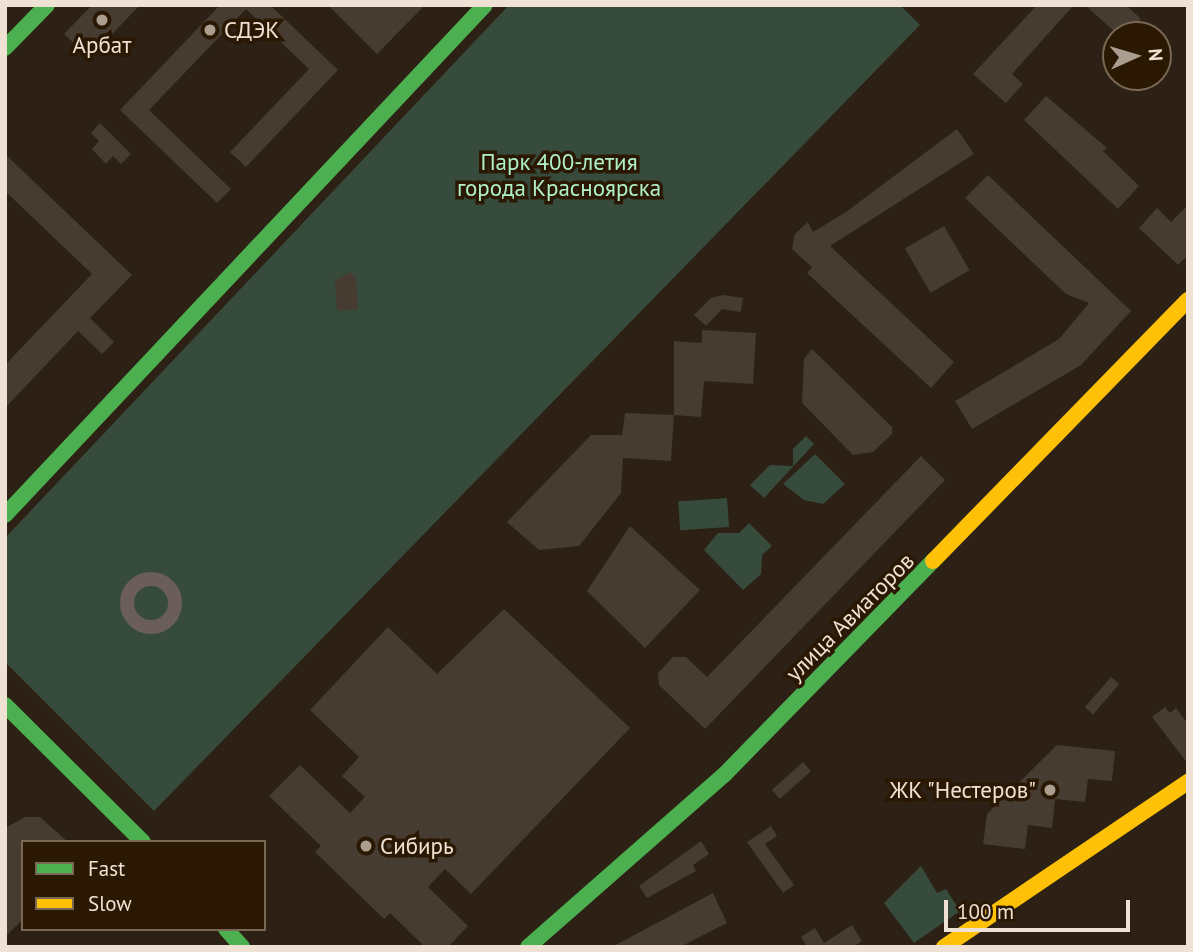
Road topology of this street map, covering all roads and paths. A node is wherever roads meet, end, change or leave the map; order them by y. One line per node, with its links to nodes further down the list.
1 (47, 5): 3 (main road)
2 (485, 5): 5 (main road)
3 (5, 48)
4 (1188, 300): 13 (main road, улица Авиаторов)
5 (5, 515)
6 (5, 705): 8 (main road)
7 (1188, 782): 14 (main road)
8 (141, 840)
9 (228, 931): 11 (main road)
10 (239, 931): 12 (main road)
11 (242, 947)
12 (255, 947)
13 (528, 947)
14 (944, 947)

